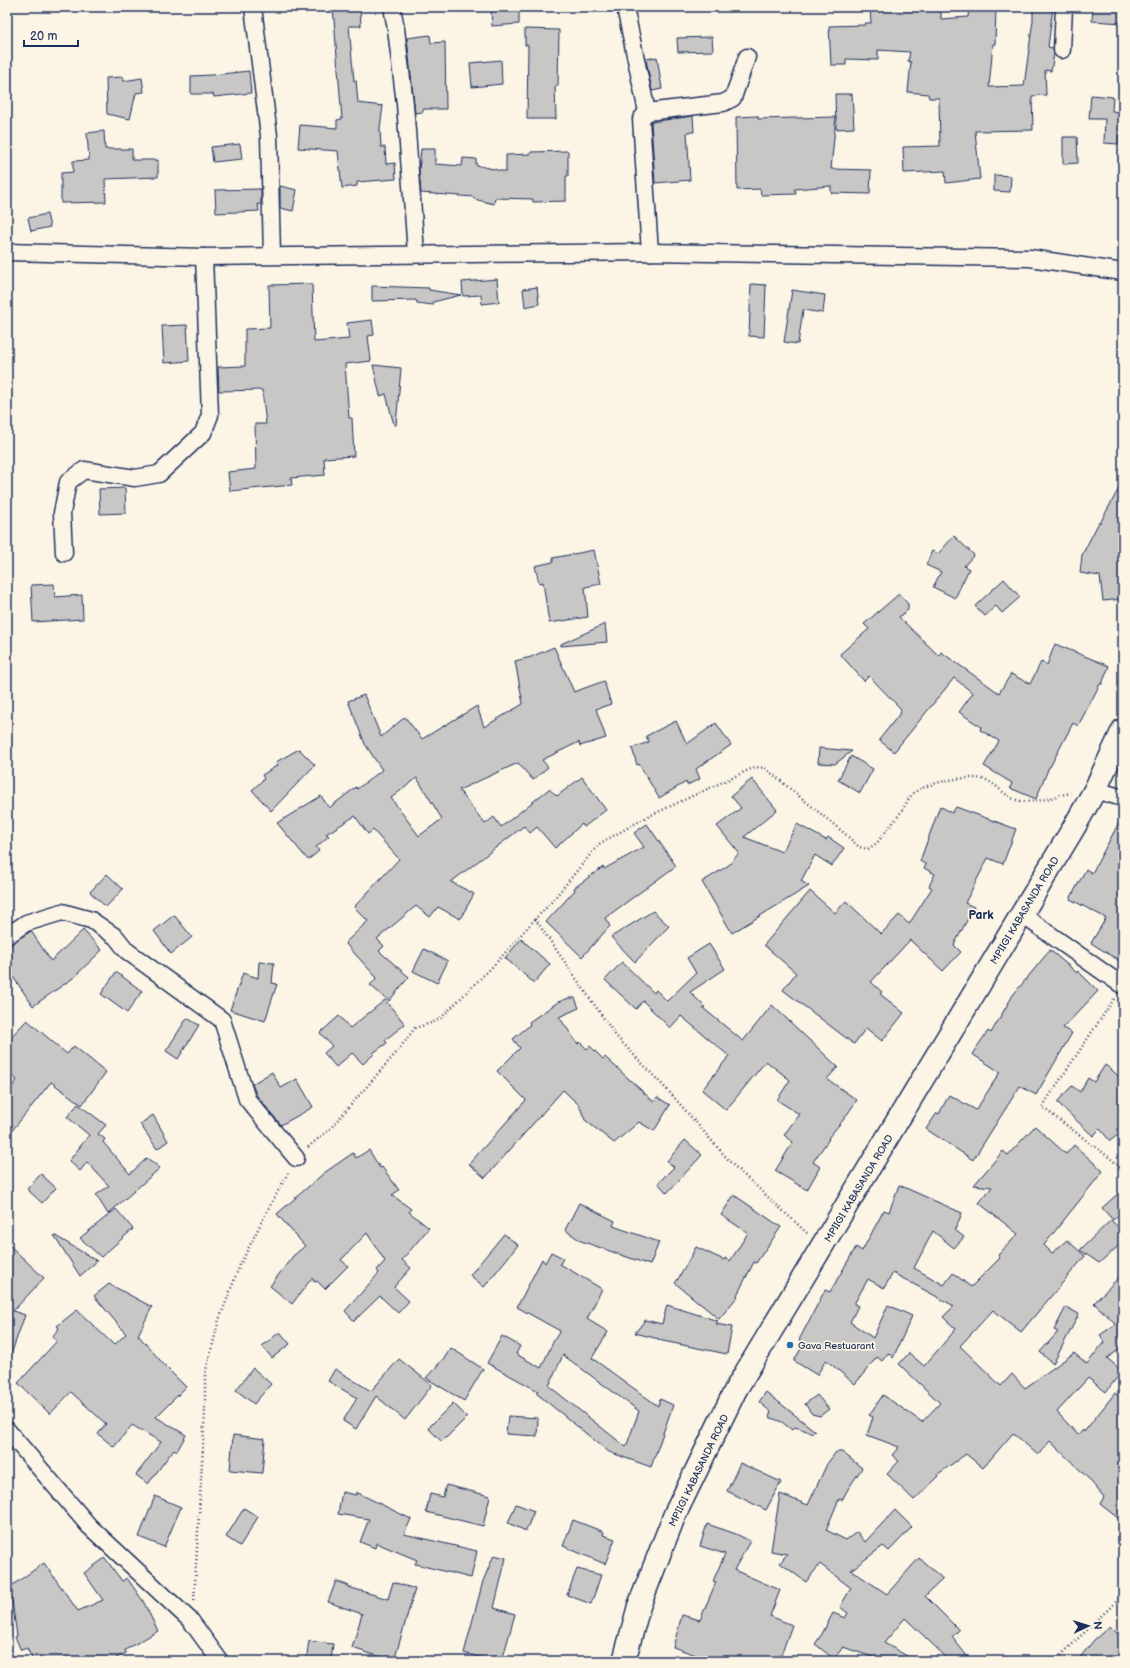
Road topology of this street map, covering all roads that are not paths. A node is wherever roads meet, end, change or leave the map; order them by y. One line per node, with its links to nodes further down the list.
1 (253, 7): 11 (street)
2 (392, 7): 10 (street)
3 (625, 7): 7 (street)
4 (1064, 7): 5 (street)
5 (1062, 50)
6 (747, 57): 7 (street)
7 (647, 112): 9 (street)
8 (7, 252): 12 (street)
9 (650, 252): 10 (street); 13 (street)
10 (416, 253): 11 (street)
11 (272, 255): 12 (street)
12 (204, 257): 14 (street)
13 (1123, 272)
14 (64, 553)
15 (1123, 730): 16 (main road, MPIIGI KABASANDA ROAD)
16 (1095, 790): 17 (street); 18 (main road, MPIIGI KABASANDA ROAD)
17 (1123, 798)
18 (1021, 914): 20 (street); 24 (main road, MPIIGI KABASANDA ROAD)
19 (7, 936): 21 (street)
20 (1123, 986)
21 (296, 1158)
22 (7, 1430): 23 (street)
23 (220, 1661)
24 (624, 1661)

